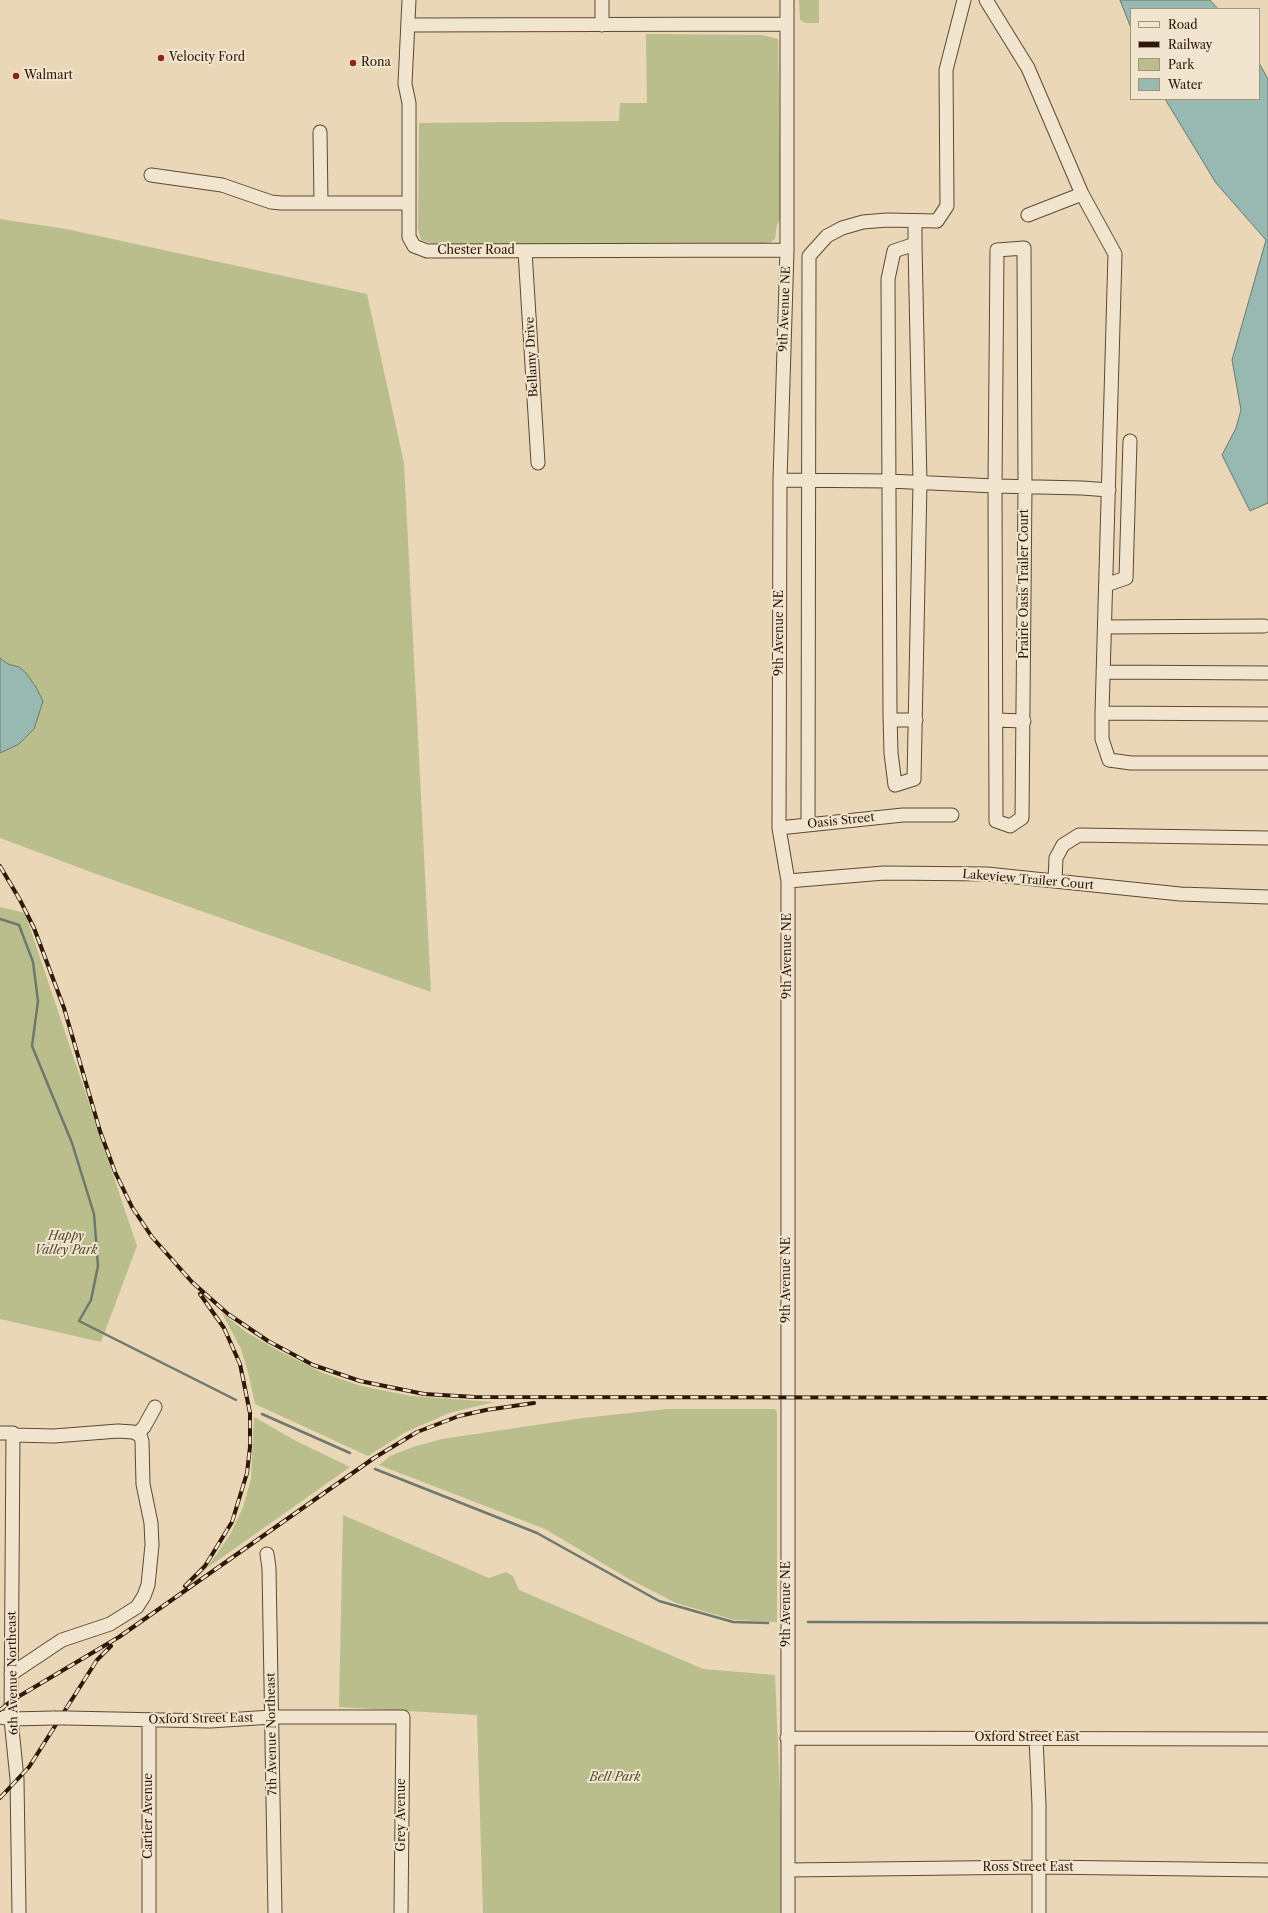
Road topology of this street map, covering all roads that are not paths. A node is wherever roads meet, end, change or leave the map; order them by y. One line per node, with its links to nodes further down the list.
1 (409, 0): 7 (street, Chester Road)
2 (602, 0): 8 (street)
3 (787, 0): 6 (street, 9th Avenue NE)
4 (964, 0): 15 (street)
5 (986, 0): 11 (street)
6 (787, 24): 8 (street); 17 (street, 9th Avenue NE)
7 (409, 25): 8 (street); 13 (street, Chester Road)
8 (602, 25)
9 (320, 132): 12 (street)
10 (151, 175): 12 (street)
11 (1082, 194): 14 (street); 27 (street)
12 (321, 203): 13 (street)
13 (409, 203): 18 (street, Chester Road)
14 (1028, 215)
15 (915, 221): 16 (street); 21 (street)
16 (915, 244): 23 (street); 24 (street)
17 (787, 250): 18 (street, Chester Road); 22 (street, 9th Avenue NE)
18 (525, 251): 20 (street, Bellamy Drive)
19 (1130, 441): 28 (street)
20 (538, 463)
21 (809, 479): 22 (street); 23 (street); 41 (street)
22 (780, 480): 42 (street, 9th Avenue NE)
23 (889, 481): 24 (street); 35 (street)
24 (920, 483): 25 (street); 36 (street)
25 (994, 486): 26 (street); 26 (street, Prairie Oasis Trailer Court); 37 (street, Prairie Oasis Trailer Court)
26 (1026, 486): 27 (street); 38 (street, Prairie Oasis Trailer Court)
27 (1109, 490): 28 (street)
28 (1106, 585): 30 (street)
29 (1264, 626): 30 (street)
30 (1105, 627): 31 (street)
31 (1103, 672): 32 (street); 33 (street)
32 (1268, 673)
33 (1102, 713): 34 (street); 39 (street)
34 (1268, 714)
35 (890, 720): 36 (street); 36 (street)
36 (916, 720)
37 (996, 720): 38 (street); 38 (street, Prairie Oasis Trailer Court)
38 (1024, 721)
39 (1268, 763)
40 (952, 815): 41 (street, Oasis Street)
41 (808, 824): 42 (street, Oasis Street)
42 (779, 828): 44 (street, 9th Avenue NE)
43 (1268, 838): 45 (street)
44 (788, 881): 45 (street, Lakeview Trailer Court); 56 (street, 9th Avenue NE)
45 (1055, 881): 46 (street, Lakeview Trailer Court)
46 (1268, 897)
47 (155, 1407): 49 (street)
48 (9, 1434): 49 (street); 51 (street, 6th Avenue Northeast)
49 (137, 1434): 51 (street)
50 (267, 1554): 54 (street, 7th Avenue Northeast)
51 (12, 1674): 53 (street, 6th Avenue Northeast)
52 (403, 1717): 54 (street, Oxford Street East); 65 (street, Grey Avenue)
53 (6, 1718): 55 (street, Oxford Street East); 62 (street, 6th Avenue Northeast)
54 (272, 1718): 55 (street, Oxford Street East); 64 (street, 7th Avenue Northeast)
55 (149, 1720): 63 (street, Cartier Avenue)
56 (786, 1738): 57 (street, Oxford Street East); 60 (street, 9th Avenue NE)
57 (1036, 1738): 58 (street, Oxford Street East); 59 (street)
58 (1268, 1739)
59 (1040, 1867): 60 (street, Ross Street East); 61 (street, Ross Street East); 67 (street)
60 (788, 1870): 66 (street, 9th Avenue NE)
61 (1268, 1870)
62 (19, 1913)
63 (149, 1913)
64 (275, 1913)
65 (401, 1913)
66 (788, 1913)
67 (1039, 1913)

